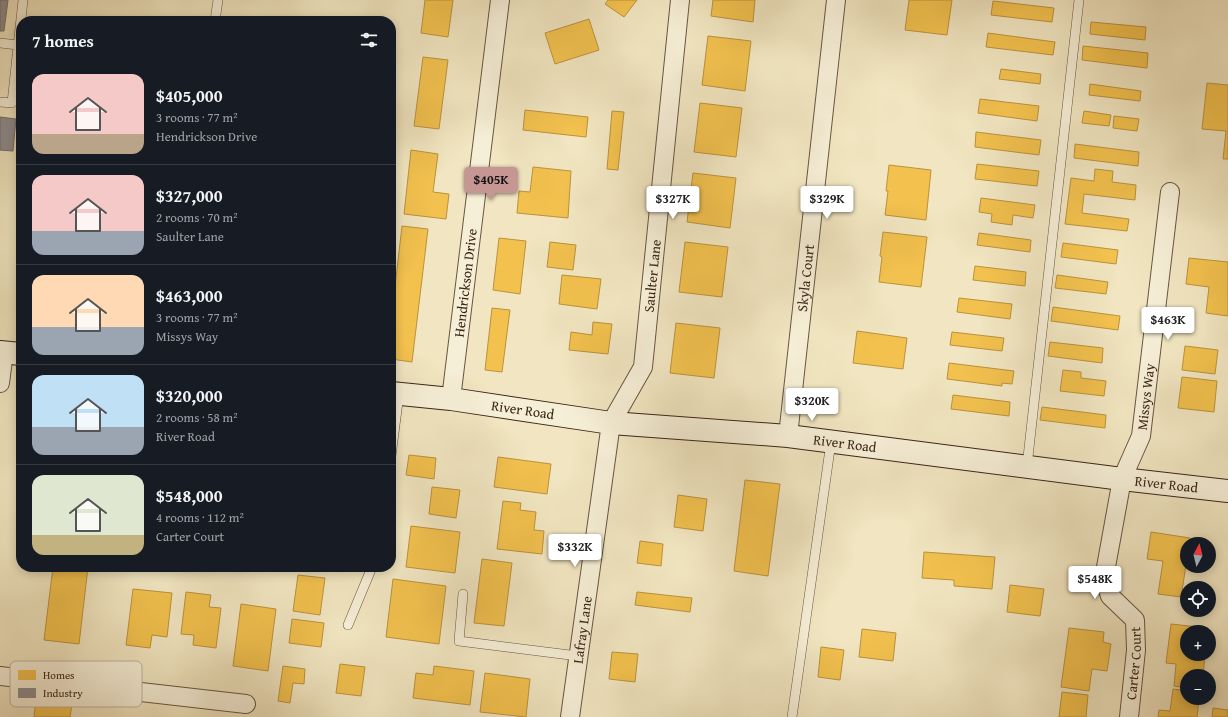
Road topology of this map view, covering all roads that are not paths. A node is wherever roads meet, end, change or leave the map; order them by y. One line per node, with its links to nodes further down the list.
1 (23, 0): 7 (lane)
2 (218, 0): 8 (lane)
3 (500, 0): 17 (street, Hendrickson Drive)
4 (680, 0): 18 (street, Saulter Lane)
5 (836, 0): 19 (street, Skyla Court)
6 (1079, 0): 21 (lane)
7 (21, 16)
8 (216, 16)
9 (0, 43): 10 (lane)
10 (16, 45)
11 (16, 64): 12 (lane)
12 (0, 102)
13 (1170, 192): 22 (street, Missys Way)
14 (8, 352): 15 (street)
15 (0, 383)
16 (396, 393): 17 (street, River Road)
17 (451, 399): 18 (street, River Road)
18 (611, 423): 19 (street, River Road); 27 (street, Lafray Lane)
19 (788, 436): 20 (street, River Road)
20 (831, 442): 21 (street, River Road); 33 (lane)
21 (1027, 466): 22 (street, River Road)
22 (1122, 479): 23 (street, River Road); 34 (street, Carter Court)
23 (1228, 491)
24 (370, 572): 26 (lane)
25 (463, 594): 27 (lane)
26 (348, 625)
27 (578, 656): 32 (street, Lafray Lane)
28 (0, 676): 29 (street)
29 (10, 677)
30 (142, 692): 31 (street)
31 (246, 704)
32 (570, 717)
33 (792, 717)
34 (1129, 717)

